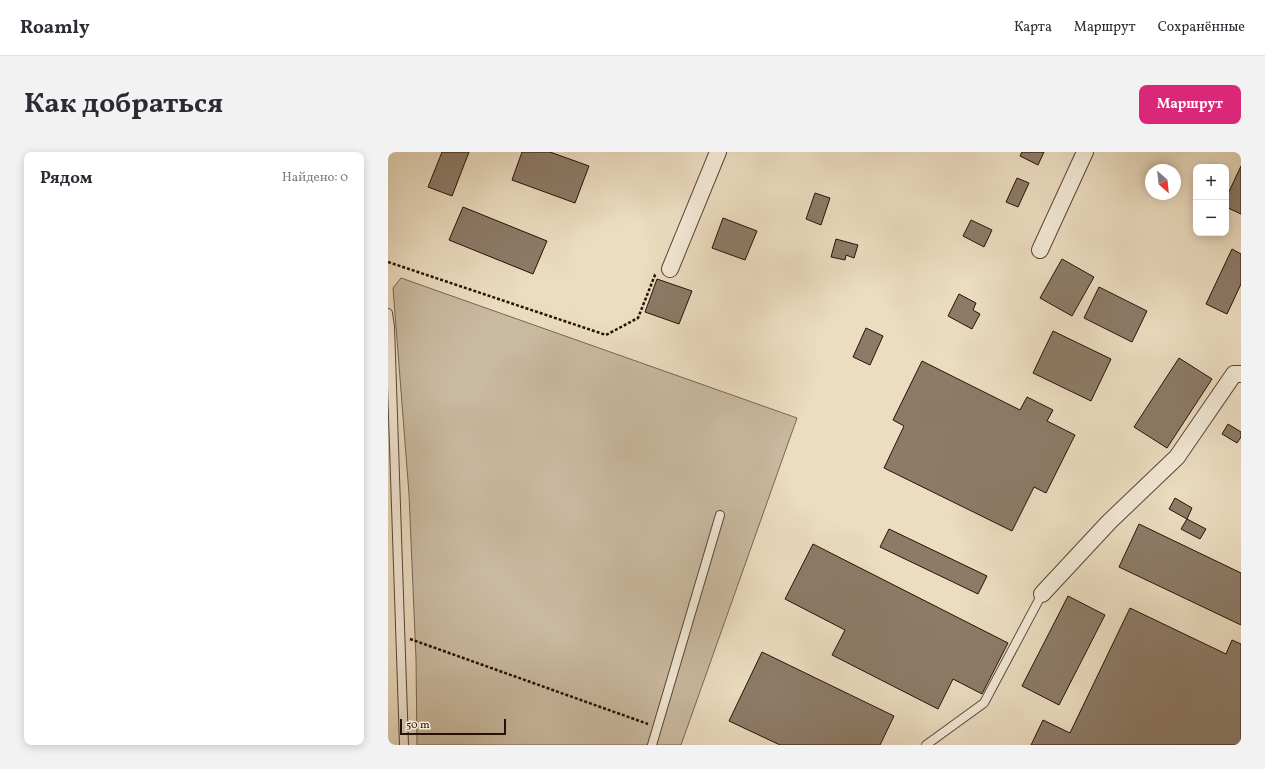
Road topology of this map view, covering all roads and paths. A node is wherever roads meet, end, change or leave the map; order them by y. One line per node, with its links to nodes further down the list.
1 (718, 152): 5 (street)
2 (1085, 152): 3 (street)
3 (1040, 250)
4 (388, 262): 5 (path)
5 (670, 269)
6 (388, 313): 10 (lane)
7 (1241, 374): 9 (street)
8 (720, 516): 11 (lane)
9 (1042, 594): 14 (lane)
10 (400, 635): 11 (path); 12 (lane)
11 (657, 728): 13 (lane)
12 (404, 745)
13 (652, 745)
14 (926, 745)

